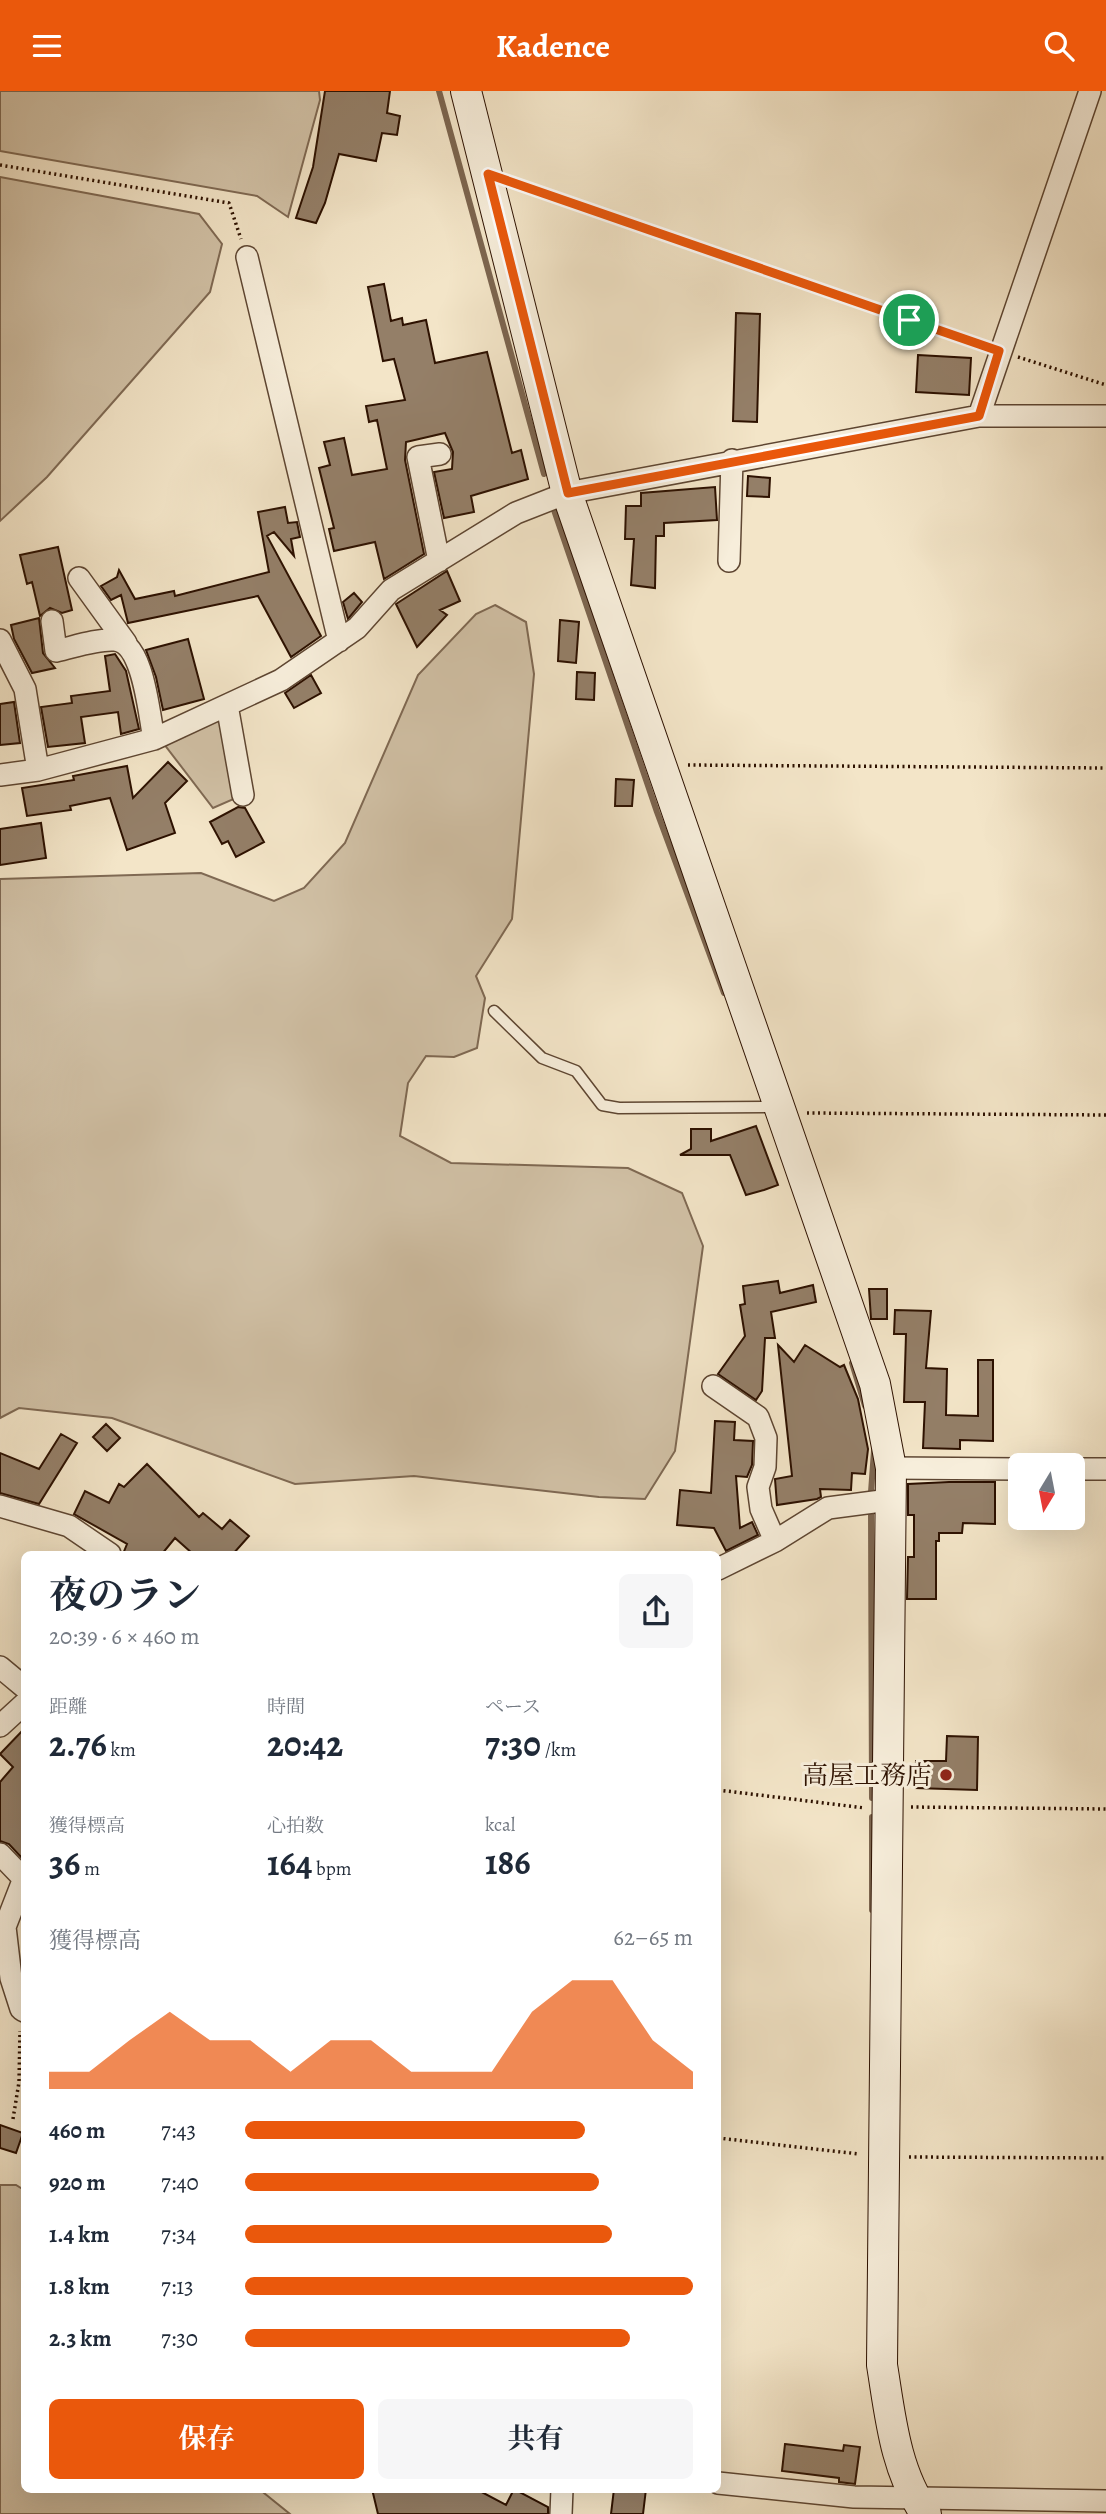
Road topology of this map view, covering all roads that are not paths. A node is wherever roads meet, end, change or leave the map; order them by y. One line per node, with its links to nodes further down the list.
1 (466, 91): 8 (street)
2 (1090, 91): 4 (street)
3 (247, 257): 14 (street)
4 (979, 416): 5 (street); 7 (street)
5 (1106, 417)
6 (440, 454): 9 (street)
7 (732, 460): 8 (street); 10 (street)
8 (568, 493): 9 (street); 22 (street)
9 (439, 561): 14 (street)
10 (729, 561)
11 (79, 578): 15 (street)
12 (52, 621): 15 (street)
13 (0, 639): 18 (street)
14 (339, 641): 16 (street)
15 (126, 643): 17 (street)
16 (227, 705): 17 (street); 20 (street)
17 (153, 739): 18 (street)
18 (38, 770): 19 (street)
19 (0, 775)
20 (243, 795)
21 (495, 1011): 22 (lane)
22 (782, 1112): 24 (street)
23 (713, 1386): 30 (street)
24 (891, 1468): 25 (street); 28 (street)
25 (1008, 1469)
26 (1085, 1469): 27 (street)
27 (1106, 1469)
28 (889, 1500): 30 (street); 45 (street)
29 (0, 1507): 31 (street)
30 (775, 1541): 32 (street)
31 (106, 1551)
32 (721, 1568)
33 (0, 1667): 34 (street)
34 (21, 1684)
35 (21, 1707): 36 (street)
36 (0, 1726)
37 (0, 1854): 38 (street)
38 (21, 1876)
39 (21, 1884): 40 (street)
40 (5, 1910): 41 (street)
41 (15, 2011)
42 (721, 2483): 45 (street)
43 (562, 2493): 46 (street)
44 (1106, 2501): 45 (street)
45 (920, 2507)
46 (561, 2514)

